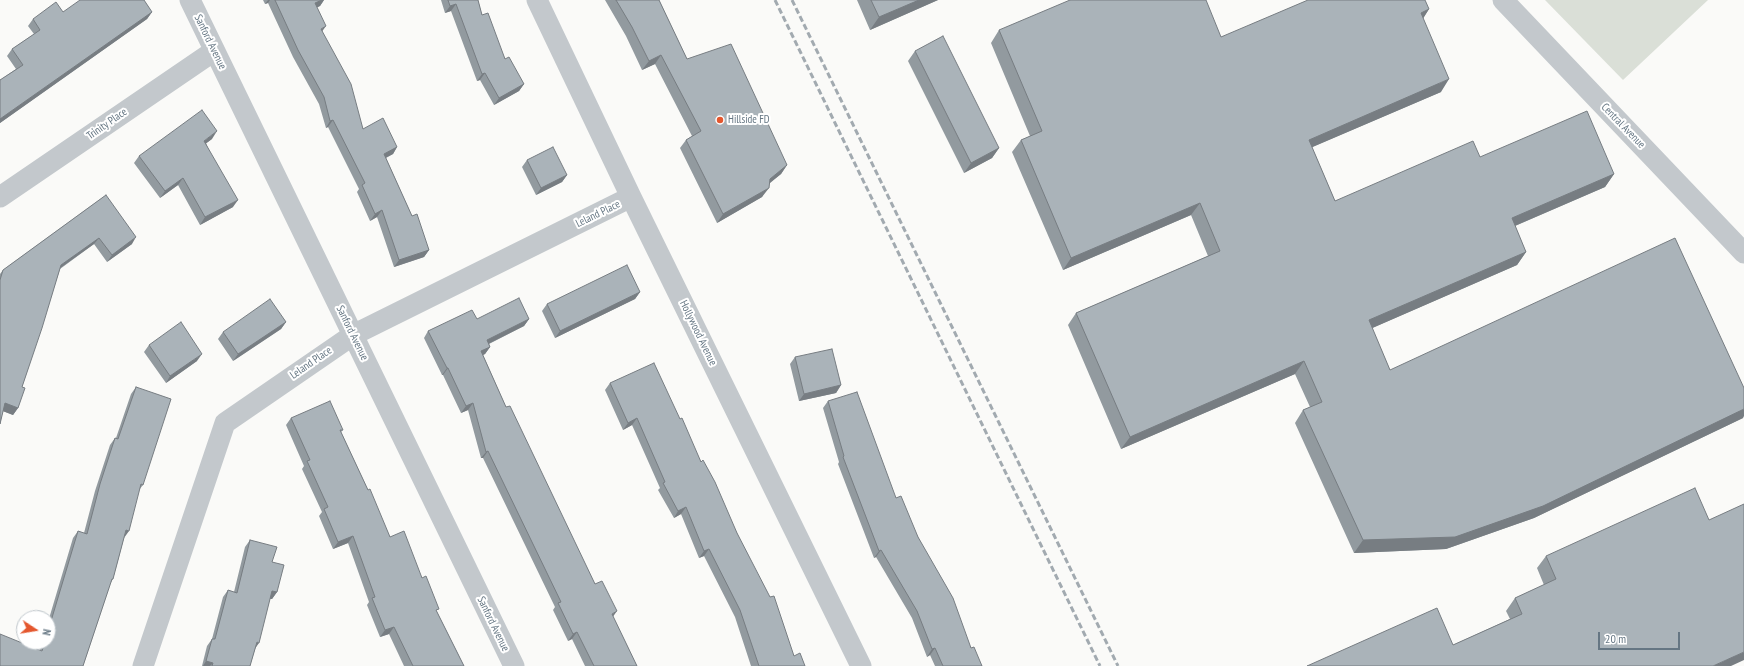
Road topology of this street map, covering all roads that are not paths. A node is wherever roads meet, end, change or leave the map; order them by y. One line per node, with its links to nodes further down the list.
1 (190, 0): 4 (street, Sanford Avenue)
2 (537, 0): 6 (street, Hollywood Avenue)
3 (1503, 0): 7 (street, Central Avenue)
4 (214, 51): 5 (street, Trinity Place); 8 (street, Sanford Avenue)
5 (0, 197)
6 (631, 197): 8 (street, Leland Place); 11 (street, Hollywood Avenue)
7 (1744, 253)
8 (353, 335): 9 (street, Leland Place); 10 (street, Sanford Avenue)
9 (144, 666)
10 (514, 666)
11 (862, 666)

